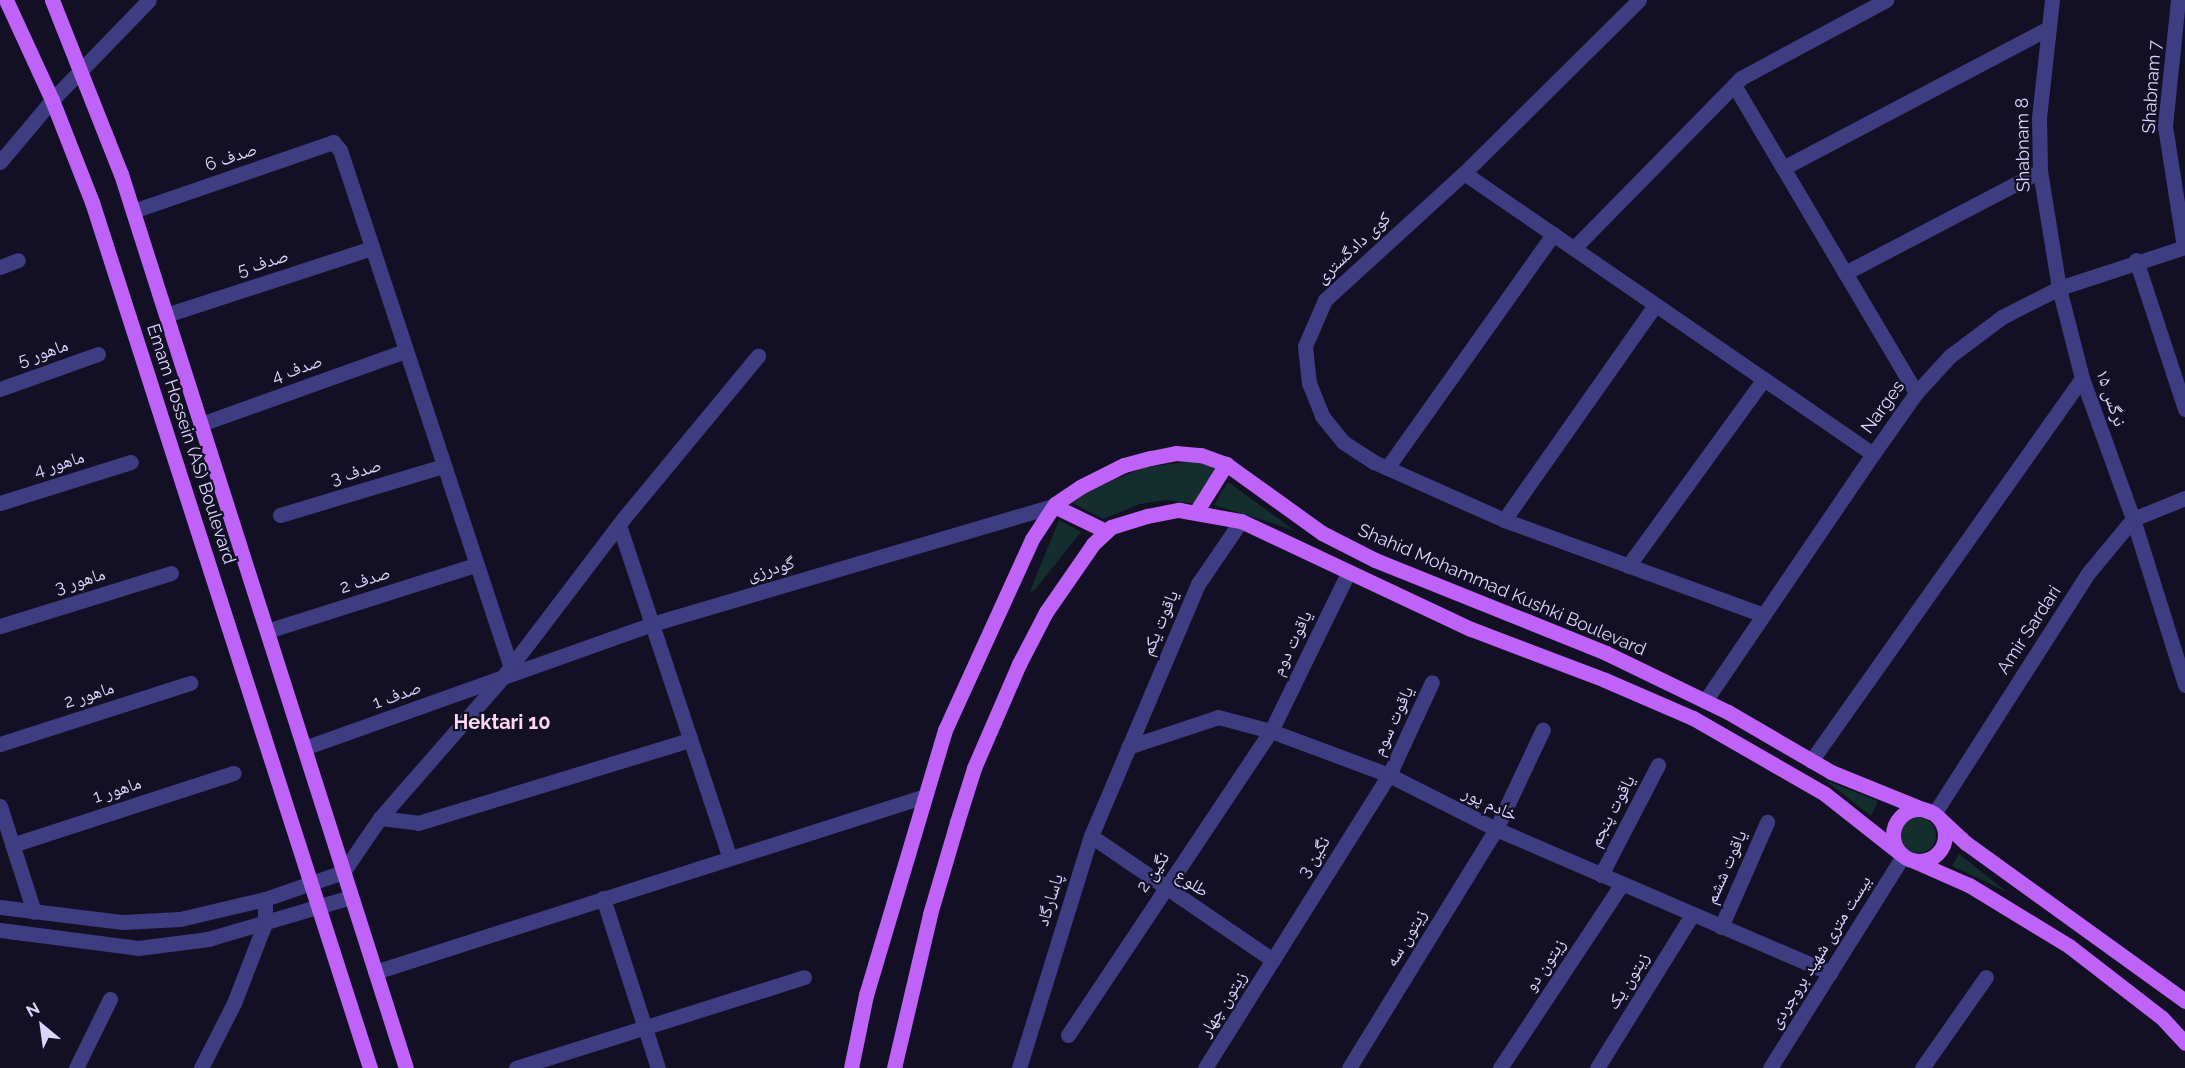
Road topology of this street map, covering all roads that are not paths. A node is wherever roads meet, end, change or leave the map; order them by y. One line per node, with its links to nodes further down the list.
1 (6, 0): 11 (main road, Emam Hossein (AS) Boulevard)
2 (52, 0): 9 (main road, Emam Hossein (AS) Boulevard)
3 (149, 0): 9 (street)
4 (1639, 0): 15 (street, کوی دادگستری)
5 (1886, 0): 10 (street)
6 (2052, 0): 8 (street, Shabnam 8)
7 (2178, 0): 18 (street, Shabnam 7)
8 (2047, 29): 13 (street); 14 (street, Shabnam 8)
9 (83, 70): 11 (street); 16 (main road, Emam Hossein (AS) Boulevard)
10 (1734, 85): 13 (street); 20 (street)
11 (52, 100): 12 (street); 87 (main road, Emam Hossein (AS) Boulevard)
12 (0, 162)
13 (1783, 168): 24 (street)
14 (2040, 171): 24 (street); 25 (street, Shabnam 8)
15 (1464, 173): 17 (street); 41 (street, کوی دادگستری)
16 (133, 211): 19 (street, صدف 6); 27 (main road, Emam Hossein (AS) Boulevard)
17 (1552, 234): 20 (street); 41 (street)
18 (2185, 247): 22 (street, Narges)
19 (372, 248): 27 (street, صدف 5); 28 (street)
20 (1574, 248): 26 (street)
21 (18, 260): 23 (street)
22 (2136, 260): 25 (street, Narges); 35 (street)
23 (0, 267)
24 (1845, 273): 34 (street)
25 (2059, 288): 31 (street, نرگس ۱۵); 34 (street, Narges)
26 (1655, 304): 32 (street); 48 (street)
27 (166, 315): 36 (main road, Emam Hossein (AS) Boulevard)
28 (405, 351): 36 (street, صدف 4); 40 (street)
29 (98, 354): 33 (street, ماهور 5)
30 (758, 357): 50 (street)
31 (2082, 378): 47 (street, نرگس ۱۵); 71 (street)
32 (1764, 379): 37 (street); 53 (street)
33 (0, 388)
34 (1916, 393): 37 (street, Narges)
35 (2185, 409)
36 (201, 424): 59 (main road, Emam Hossein (AS) Boulevard)
37 (1873, 454): 56 (street, Narges)
38 (131, 462): 43 (street, ماهور 4)
39 (1226, 464): 44 (main road, Shahid Mohammad Kushki Boulevard); 45 (main road); 64 (main road, Shahid Mohammad Kushki Boulevard)
40 (443, 466): 46 (street, صدف 3); 52 (street)
41 (1387, 468): 48 (street, کوی دادگستری)
42 (2185, 498): 47 (street, Amir Sardari)
43 (0, 503)
44 (1054, 506): 51 (main road); 57 (street, گودرزی); 75 (main road, Shahid Mohammad Kushki Boulevard)
45 (1197, 512): 49 (main road); 51 (main road)
46 (280, 515)
47 (2133, 519): 63 (street, نرگس ۱۵); 77 (street, Amir Sardari)
48 (1504, 520): 53 (street, کوی دادگستری)
49 (1241, 521): 55 (main road); 69 (street, یاقوت یکم)
50 (619, 525): 57 (street); 60 (street)
51 (1106, 531): 118 (main road)
52 (475, 565): 59 (street, صدف 2); 60 (street)
53 (1629, 566): 56 (street, کوی دادگستری)
54 (171, 573): 58 (street, ماهور 3)
55 (1348, 573): 66 (street, یاقوت دوم); 83 (main road)
56 (1763, 615): 64 (street, Narges)
57 (652, 624): 60 (street, گودرزی); 67 (street)
58 (0, 626)
59 (267, 631): 70 (main road, Emam Hossein (AS) Boulevard)
60 (506, 671): 70 (street, صدف 1); 78 (street)
61 (1432, 682): 74 (street, یاقوت سوم)
62 (190, 683): 68 (street, ماهور 2)
63 (2185, 685)
64 (1705, 701): 71 (main road, Shahid Mohammad Kushki Boulevard)
65 (1544, 729): 80 (street, زیتون سه)
66 (1270, 731): 69 (street, خادم پور); 74 (street, خادم پور); 89 (street, نگین 2)
67 (690, 741): 78 (street); 84 (street)
68 (0, 744)
69 (1128, 747): 81 (street, پاسارگاد)
70 (304, 748): 85 (main road, Emam Hossein (AS) Boulevard)
71 (1811, 761): 77 (main road, Shahid Mohammad Kushki Boulevard)
72 (1658, 765): 86 (street, یاقوت پنجم)
73 (234, 772): 82 (street, ماهور 1)
74 (1389, 775): 80 (street, خادم پور); 100 (street, نگین 3)
75 (922, 796): 84 (street); 117 (main road, Shahid Mohammad Kushki Boulevard)
76 (0, 806): 82 (street)
77 (1935, 814): 83 (main road); 83 (main road); 106 (main road, Shahid Mohammad Kushki Boulevard)
78 (380, 818): 85 (street)
79 (1767, 822): 98 (street, یاقوت ششم)
80 (1496, 829): 86 (street, خادم پور); 120 (street, زیتون سه)
81 (1091, 836): 89 (street, طلوع); 110 (street, پاسارگاد)
82 (12, 845): 95 (street)
83 (1906, 857): 102 (street, بیست متری شهید بروجردی); 109 (main road)
84 (730, 858): 91 (street)
85 (343, 872): 87 (street); 90 (main road, Emam Hossein (AS) Boulevard)
86 (1601, 875): 88 (street, خادم پور)
87 (312, 884): 92 (street); 94 (main road, Emam Hossein (AS) Boulevard)
88 (1622, 884): 96 (street, خادم پور); 121 (street, زیتون دو)
89 (1165, 889): 100 (street, طلوع); 108 (street, نگین 2)
90 (351, 897): 94 (street); 101 (main road, Emam Hossein (AS) Boulevard)
91 (603, 898): 101 (street); 107 (street)
92 (265, 899): 95 (street); 97 (street)
93 (0, 908): 95 (street)
94 (319, 908): 97 (street); 113 (main road, Emam Hossein (AS) Boulevard)
95 (34, 912)
96 (1692, 915): 98 (street, خادم پور); 122 (street, زیتون یک)
97 (264, 923): 99 (street); 112 (street)
98 (1721, 927): 102 (street, خادم پور)
99 (0, 930)
100 (1273, 960): 119 (street, زیتون چهار)
101 (375, 972): 114 (main road, Emam Hossein (AS) Boulevard)
102 (1830, 973): 123 (street, بیست متری شهید بروجردی)
103 (804, 977): 107 (street)
104 (1986, 977): 124 (street)
105 (110, 999): 111 (street)
106 (2185, 1001)
107 (645, 1027): 115 (street); 116 (street)
108 (1068, 1035)
109 (2185, 1042)
110 (1023, 1066)
111 (76, 1068)
112 (201, 1068)
113 (370, 1068)
114 (406, 1068)
115 (516, 1068)
116 (658, 1068)
117 (851, 1068)
118 (894, 1068)
119 (1205, 1068)
120 (1349, 1068)
121 (1500, 1068)
122 (1597, 1068)
123 (1770, 1068)
124 (1922, 1068)

